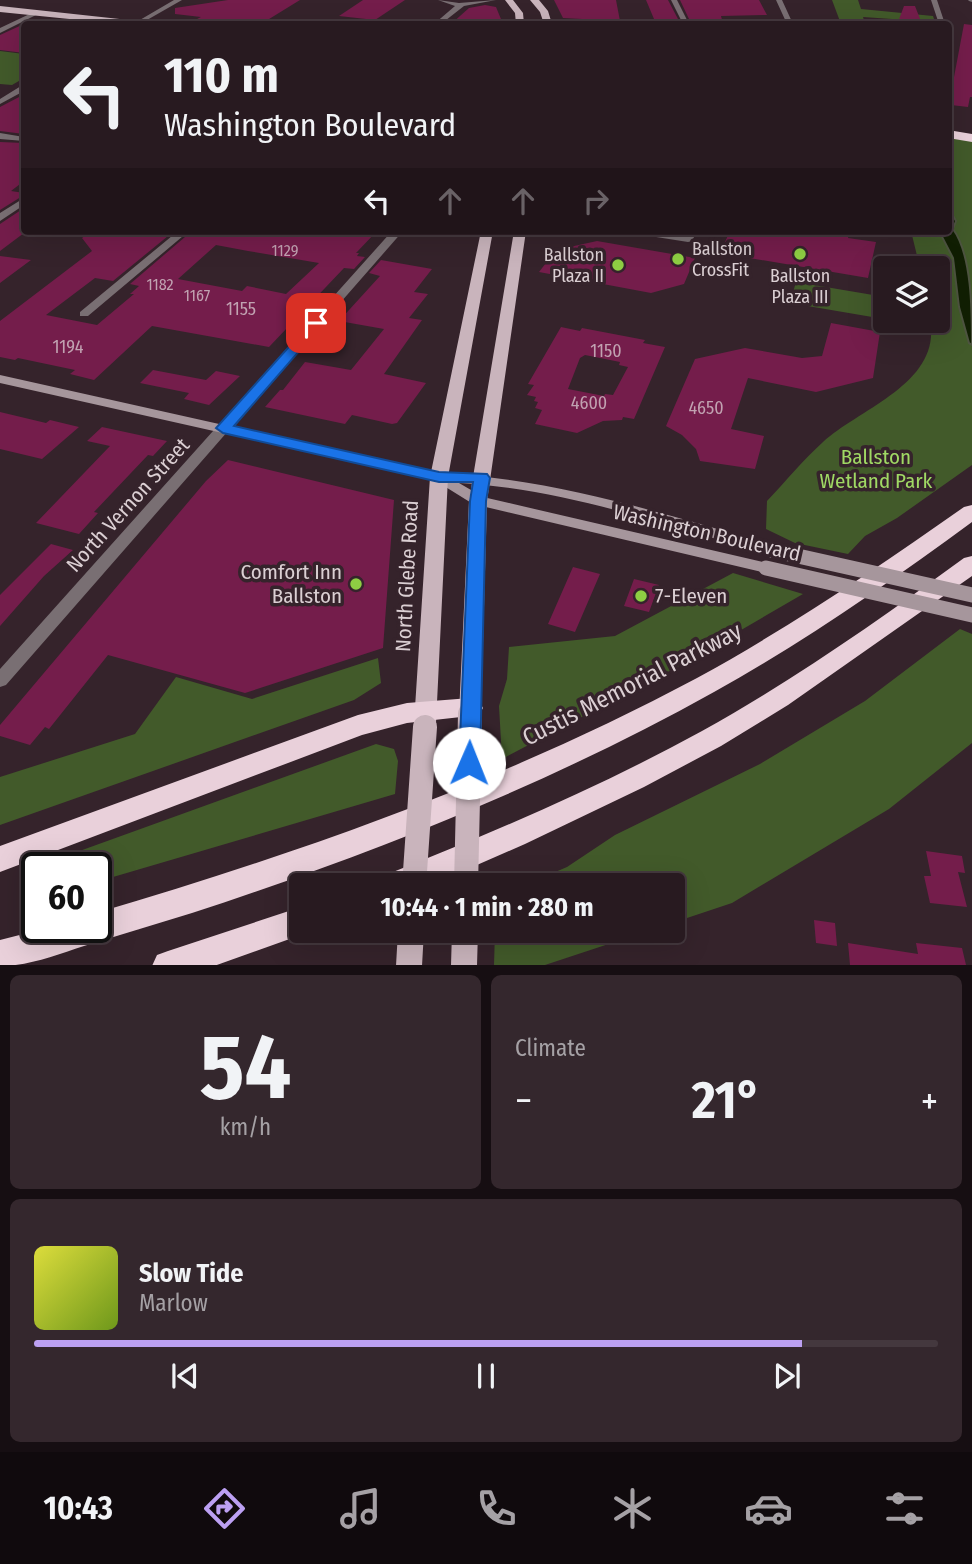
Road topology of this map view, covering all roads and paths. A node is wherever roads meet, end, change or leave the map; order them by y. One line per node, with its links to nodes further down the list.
1 (179, 0): 14 (street)
2 (441, 0): 9 (street)
3 (493, 0): 9 (street)
4 (509, 0): 16 (main road)
5 (534, 0): 17 (main road)
6 (674, 0): 18 (street)
7 (779, 0): 19 (street)
8 (934, 0): 20 (street)
9 (460, 6): 15 (street)
10 (0, 12): 11 (main road)
11 (32, 15): 12 (main road); 13 (main road); 21 (street)
12 (73, 21)
13 (102, 21)
14 (142, 21)
15 (441, 21)
16 (520, 21)
17 (547, 21)
18 (683, 21)
19 (789, 21)
20 (941, 21)
21 (0, 31)
22 (21, 90): 23 (street)
23 (0, 102)
24 (952, 126): 25 (highway)
25 (972, 128)
26 (952, 135): 28 (highway)
27 (0, 136): 29 (street)
28 (972, 138)
29 (21, 139)
30 (21, 203): 31 (street)
31 (0, 218)
32 (179, 235): 38 (street)
33 (394, 235): 40 (street, North Vernon Street)
34 (486, 235): 41 (main road, North Glebe Road)
35 (519, 235): 42 (main road)
36 (662, 235): 37 (street)
37 (690, 235)
38 (84, 314)
39 (2, 381): 40 (main road, Washington Boulevard)
40 (223, 428): 41 (main road, Washington Boulevard); 48 (street, North Vernon Street)
41 (439, 477): 42 (main road, Washington Boulevard); 43 (main road, Washington Boulevard); 50 (main road, North Glebe Road)
42 (482, 478): 43 (main road); 46 (main road, Washington Boulevard, bridge)
43 (478, 501): 47 (main road, Washington Boulevard, bridge); 49 (main road)
44 (972, 512): 58 (highway, Custis Memorial Parkway)
45 (972, 564): 53 (highway)
46 (972, 596)
47 (972, 615)
48 (0, 680)
49 (470, 711): 50 (highway); 54 (main road, bridge)
50 (426, 719): 51 (highway); 52 (main road, North Glebe Road, bridge)
51 (0, 859)
52 (415, 873)
53 (424, 873)
54 (466, 873)
55 (289, 925): 59 (highway)
56 (410, 943): 60 (main road)
57 (465, 943): 61 (main road)
58 (0, 955)
59 (168, 965)
60 (409, 965)
61 (464, 965)

